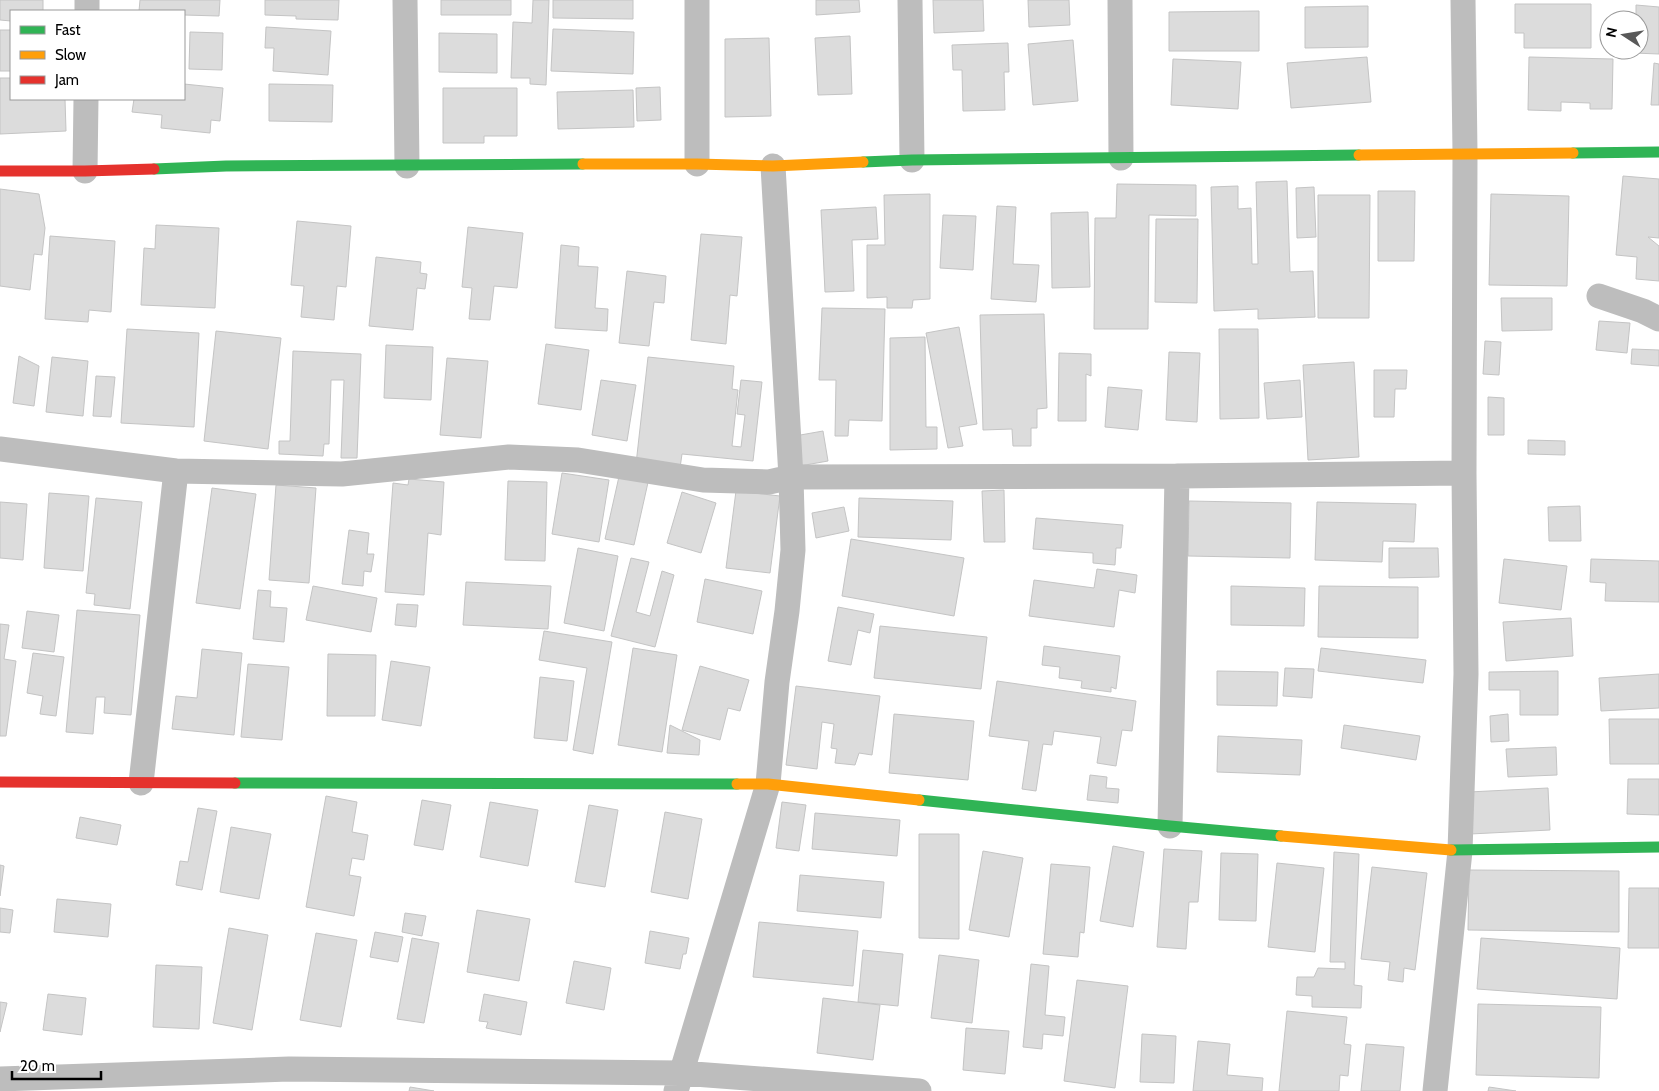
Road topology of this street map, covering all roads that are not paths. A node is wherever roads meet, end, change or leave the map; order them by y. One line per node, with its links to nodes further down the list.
1 (405, 0): 12 (street)
2 (697, 0): 11 (street)
3 (910, 0): 10 (street)
4 (1120, 0): 9 (street)
5 (1463, 0): 8 (street)
6 (86, 100): 15 (street)
7 (1659, 152): 8 (street)
8 (1465, 154): 9 (street); 20 (street)
9 (1121, 158): 10 (street)
10 (912, 160): 13 (street)
11 (697, 164): 12 (street); 13 (street)
12 (407, 166): 15 (street)
13 (772, 166): 22 (street)
14 (0, 171): 15 (street)
15 (85, 171)
16 (1599, 296): 17 (street)
17 (1659, 319)
18 (0, 449): 19 (street)
19 (176, 471): 22 (street); 24 (street)
20 (1464, 472): 21 (street); 28 (street)
21 (1178, 476): 22 (street); 26 (street)
22 (791, 477): 25 (street)
23 (0, 782): 24 (street)
24 (141, 783): 25 (street)
25 (768, 784): 26 (street); 31 (street)
26 (1170, 826): 28 (street)
27 (1659, 847): 28 (street)
28 (1460, 851): 33 (street)
29 (0, 1079): 30 (street)
30 (287, 1080): 31 (street)
31 (678, 1082): 32 (street)
32 (919, 1091)
33 (1435, 1091)

